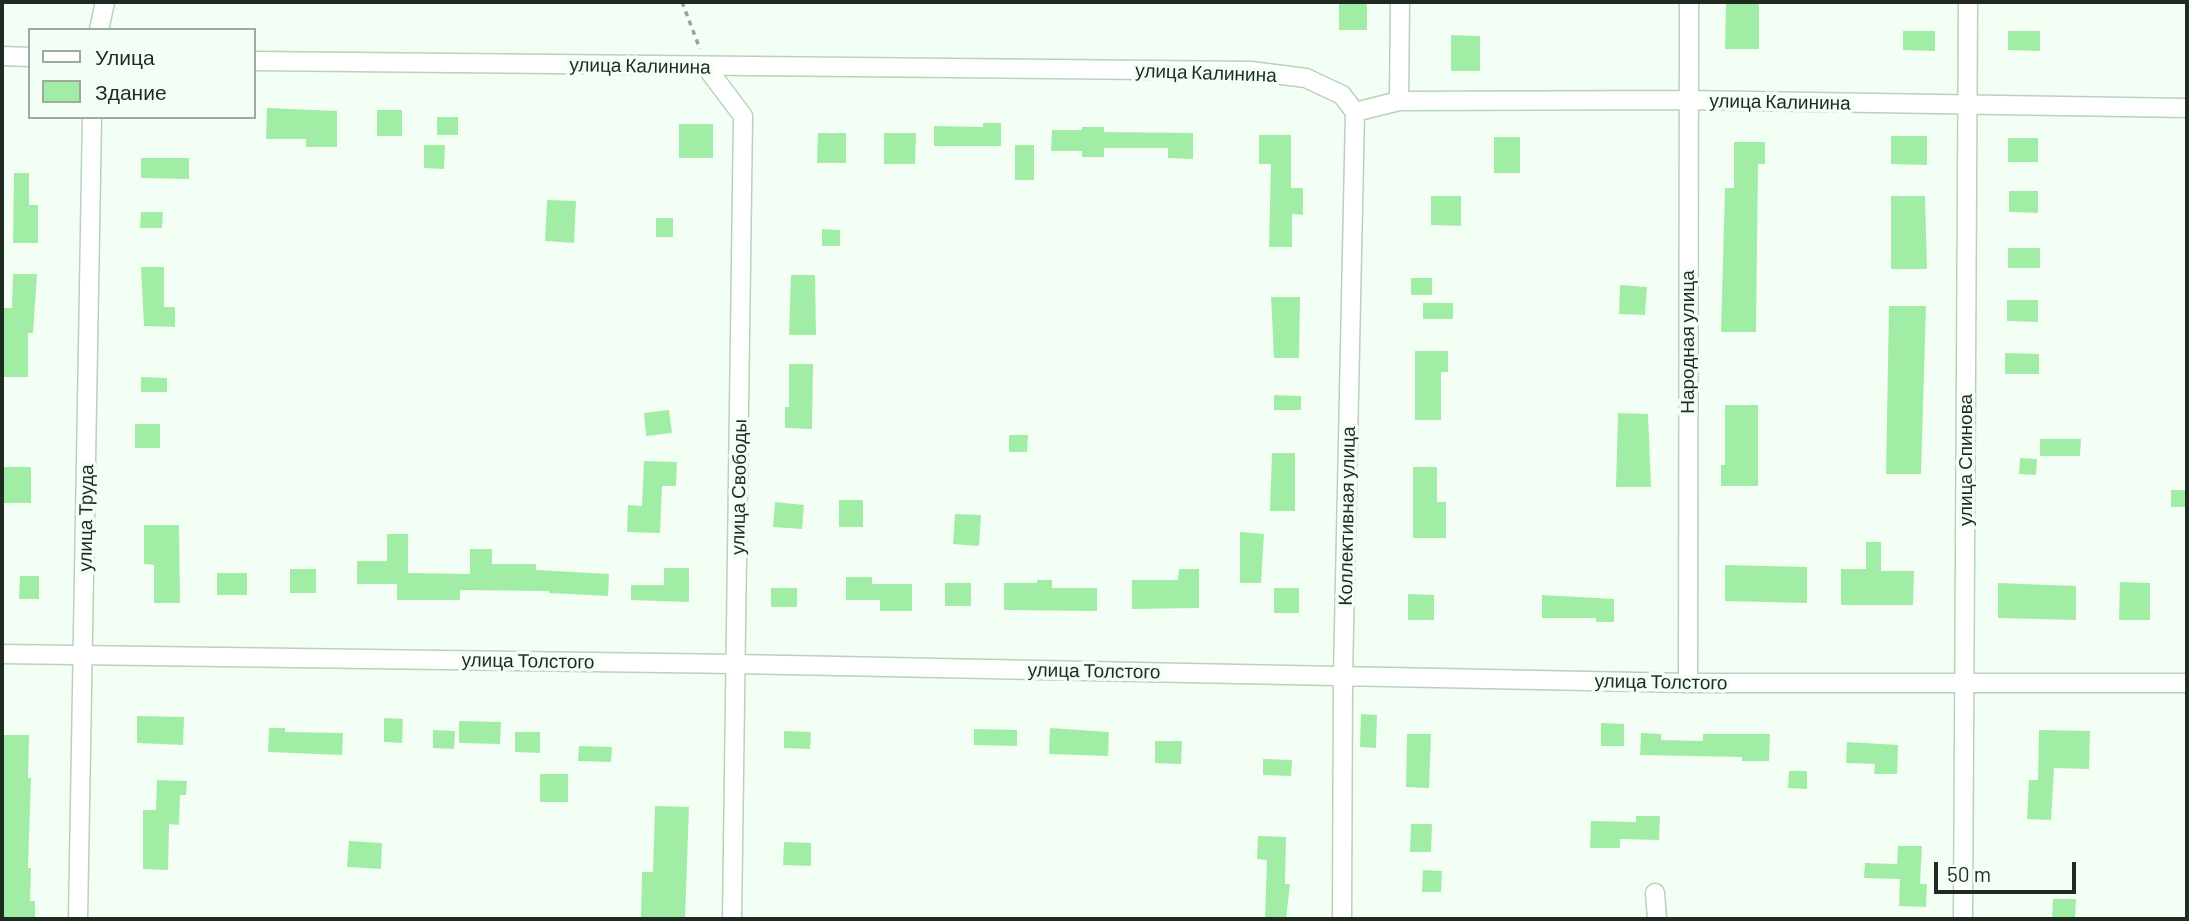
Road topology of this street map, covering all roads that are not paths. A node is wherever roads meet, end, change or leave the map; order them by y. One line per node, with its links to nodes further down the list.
1 (105, 2): 5 (street)
2 (1400, 2): 11 (street)
3 (1689, 2): 10 (street, Народная улица)
4 (1968, 2): 12 (street, улица Спинова)
5 (99, 28)
6 (2, 56): 7 (street)
7 (28, 57)
8 (256, 61): 9 (street, улица Калинина)
9 (706, 67): 14 (street, улица Калинина); 18 (street, улица Свободы)
10 (1687, 100): 11 (street, улица Калинина); 12 (street, улица Калинина); 20 (street, Народная улица)
11 (1399, 101): 14 (street, улица Калинина)
12 (1966, 107): 13 (street, улица Калинина); 21 (street, улица Спинова)
13 (2187, 108)
14 (1355, 112): 19 (street, Коллективная улица)
15 (92, 119): 17 (street, улица Труда)
16 (2, 654): 17 (street, улица Толстого)
17 (84, 654): 18 (street, улица Толстого); 24 (street, улица Труда)
18 (737, 664): 19 (street, улица Толстого); 25 (street, улица Свободы)
19 (1343, 676): 20 (street, улица Толстого); 26 (street, Коллективная улица)
20 (1688, 683): 21 (street, улица Толстого)
21 (1966, 683): 22 (street, улица Толстого); 28 (street, улица Спинова)
22 (2187, 683)
23 (1656, 893): 27 (street)
24 (78, 919)
25 (732, 919)
26 (1342, 919)
27 (1657, 919)
28 (1963, 919)

